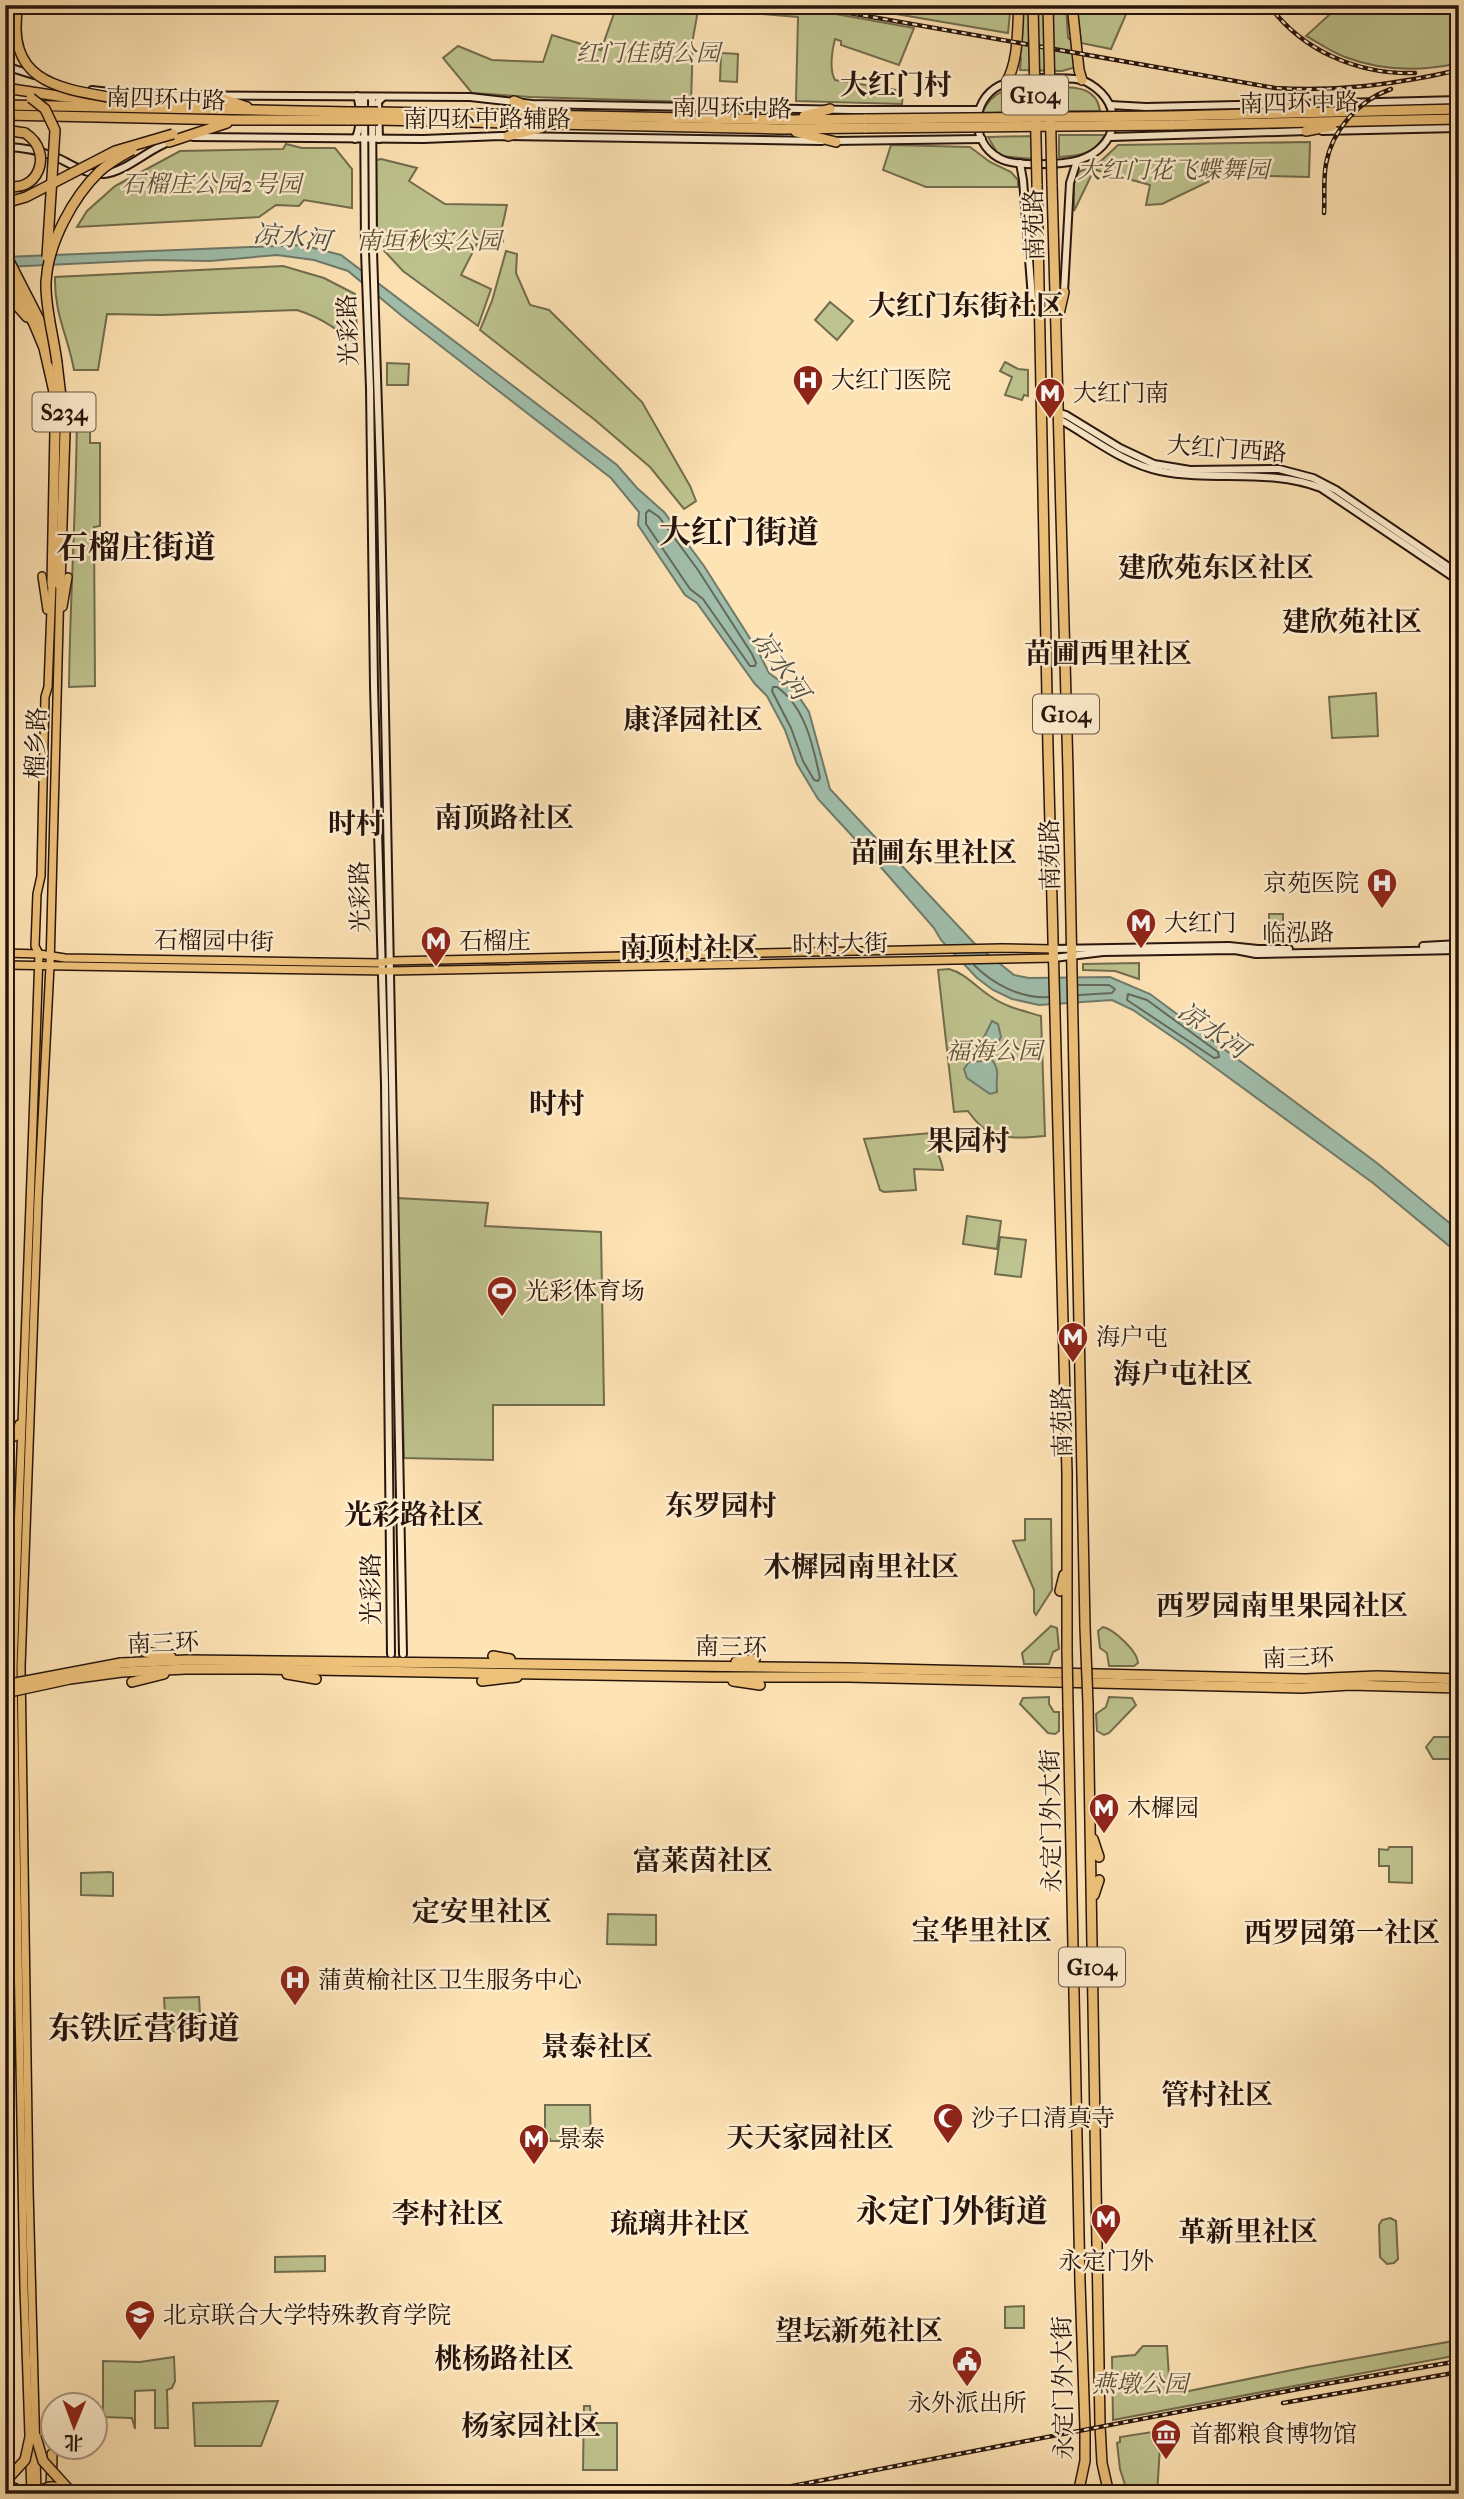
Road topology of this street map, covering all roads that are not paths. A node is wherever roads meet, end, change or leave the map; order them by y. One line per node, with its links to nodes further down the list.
1 (18, 5): 13 (highway, bridge)
2 (1019, 5): 8 (highway)
3 (1033, 5): 69 (highway, 南苑路 / G104, bridge)
4 (1048, 5): 59 (highway, 南苑路 / G104, bridge)
5 (1072, 5): 7 (highway)
6 (5, 66): 10 (main road, 南四环中路辅路)
7 (1082, 79): 8 (main road); 18 (main road)
8 (1006, 83): 22 (main road)
9 (5, 90): 13 (highway, bridge); 54 (highway, bridge)
10 (214, 96): 11 (main road, 南四环中路辅路); 21 (highway)
11 (364, 97): 12 (main road, 南四环中路辅路); 43 (main road); 44 (main road, 光彩路)
12 (383, 97): 14 (main road, 南四环中路辅路); 44 (main road)
13 (126, 100): 19 (highway)
14 (514, 101): 20 (main road, 南四环中路辅路); 26 (highway)
15 (1279, 104): 16 (main road); 18 (main road); 24 (highway)
16 (1459, 104): 24 (highway, 南四环中路)
17 (5, 105): 23 (highway)
18 (1110, 105): 41 (main road)
19 (225, 109): 21 (highway, 南四环中路); 23 (highway)
20 (830, 109): 22 (main road, 南四环中路辅路); 31 (highway)
21 (256, 110): 27 (highway, 南四环中路)
22 (978, 110): 45 (main road)
23 (99, 112): 25 (highway, 南四环中路); 30 (highway, 南四环中路)
24 (1337, 112): 32 (highway, 南四环中路)
25 (5, 115)
26 (549, 115): 28 (highway, 南四环中路); 31 (highway, 南四环中路)
27 (349, 116): 28 (highway, 南四环中路, bridge); 30 (highway, 南四环中路)
28 (378, 116): 35 (highway, 南四环中路)
29 (1459, 119): 33 (highway, 南四环中路)
30 (234, 120): 42 (highway)
31 (792, 120): 34 (highway, 南四环中路)
32 (1170, 121): 33 (highway, 南四环中路); 34 (highway, 南四环中路, bridge)
33 (1357, 121): 39 (highway)
34 (866, 123): 37 (highway, 南四环中路)
35 (553, 125): 37 (highway, 南四环中路); 40 (highway)
36 (1459, 128): 39 (main road)
37 (781, 129): 46 (highway)
38 (5, 130): 50 (highway, bridge)
39 (1306, 131): 41 (main road)
40 (508, 136): 44 (main road, 南四环中路辅路); 46 (main road, 南四环中路辅路)
41 (1110, 136): 48 (main road)
42 (167, 138): 43 (main road, 南四环中路辅路); 47 (main road, 南四环中路辅路); 51 (highway, bridge); 54 (highway, bridge)
43 (355, 139): 44 (main road, 南四环中路辅路)
44 (371, 139): 83 (main road, 光彩路)
45 (982, 139): 46 (main road, 南四环中路辅路); 49 (main road)
46 (835, 142)
47 (5, 146)
48 (1077, 161): 49 (main road); 56 (main road)
49 (1020, 163): 57 (main road)
50 (5, 185)
51 (5, 203)
52 (5, 253): 60 (highway, 榴乡路 / S234, bridge)
53 (5, 268): 58 (highway, 榴乡路 / S234)
54 (46, 280): 60 (highway, bridge)
55 (5, 292): 58 (highway)
56 (1064, 292): 59 (highway)
57 (1032, 298)
58 (34, 324): 66 (highway, 榴乡路 / S234)
59 (1056, 326): 61 (highway, 南苑路 / G104)
60 (57, 363): 66 (highway, 榴乡路 / S234)
61 (1059, 416): 62 (main road, 大红门西路); 65 (main road, 大红门西路); 70 (highway, 南苑路 / G104)
62 (1459, 574)
63 (42, 576): 67 (main road)
64 (68, 577): 68 (main road)
65 (1459, 581)
66 (56, 584): 67 (main road, 榴乡路); 68 (main road, 榴乡路)
67 (50, 632): 77 (main road, 榴乡路)
68 (59, 632): 79 (main road, 榴乡路)
69 (1048, 748): 70 (highway); 71 (highway, 南苑路 / G104)
70 (1066, 748): 72 (highway, 南苑路 / G104)
71 (1049, 771): 72 (highway); 78 (highway, 南苑路 / G104)
72 (1068, 771): 75 (highway, 南苑路 / G104)
73 (1459, 944): 75 (main road, 临泓路)
74 (1459, 950): 75 (main road, 临泓路)
75 (1071, 952): 78 (main road, 临泓路); 85 (highway, 南苑路 / G104)
76 (5, 953): 77 (main road, 石榴园中街)
77 (39, 954): 79 (main road, 石榴园中街); 81 (main road, 榴乡路)
78 (1052, 955): 83 (main road, 时村大街); 83 (main road, 时村大街); 86 (highway, 南苑路 / G104)
79 (50, 956): 82 (main road, 榴乡路); 83 (main road, 石榴园中街)
80 (5, 965): 81 (main road, 石榴园中街)
81 (38, 966): 82 (main road, 石榴园中街); 92 (main road, 榴乡路)
82 (50, 966): 83 (main road, 石榴园中街); 112 (main road, 榴乡路)
83 (385, 967): 104 (main road, 光彩路); 105 (main road, 光彩路)
84 (1079, 1051): 85 (highway)
85 (1073, 1063): 98 (highway, 南苑路 / G104)
86 (1060, 1227): 87 (highway); 88 (highway, 南苑路 / G104)
87 (1054, 1239)
88 (1061, 1259): 89 (highway); 91 (highway, 南苑路 / G104)
89 (1055, 1272)
90 (1056, 1370): 91 (highway)
91 (1065, 1393): 93 (highway, 南苑路 / G104)
92 (22, 1413): 94 (main road); 97 (main road, 榴乡路)
93 (1066, 1426): 95 (highway); 99 (highway, 南苑路 / G104)
94 (15, 1437)
95 (1059, 1441)
96 (13, 1522): 97 (main road)
97 (18, 1548): 112 (main road, 榴乡路)
98 (1083, 1550): 100 (highway); 135 (highway, 南苑路 / G104, bridge)
99 (1068, 1557): 101 (highway); 102 (highway, 南苑路 / G104)
100 (1091, 1577)
101 (1060, 1591)
102 (1067, 1651): 145 (highway, 永定门外大街 / G104, bridge)
103 (145, 1652): 109 (highway)
104 (391, 1654)
105 (403, 1654)
106 (493, 1657): 115 (highway)
107 (755, 1659): 111 (highway)
108 (910, 1662): 117 (highway)
109 (186, 1664): 110 (highway, 南三环); 113 (highway, 南三环); 114 (highway, 南三环); 126 (highway)
110 (334, 1666): 114 (highway, 南三环); 115 (highway, 南三环)
111 (714, 1666): 115 (highway, 南三环); 117 (highway, 南三环)
112 (17, 1668): 134 (main road)
113 (122, 1668): 128 (highway, 南三环, bridge); 132 (highway, 南三环, bridge)
114 (258, 1669): 123 (highway)
115 (557, 1669): 120 (highway, 南三环); 125 (highway)
116 (1344, 1669): 119 (highway)
117 (940, 1670): 122 (highway, 南三环)
118 (1300, 1673): 122 (highway)
119 (1377, 1676): 122 (highway, 南三环); 124 (highway, 南三环)
120 (715, 1677): 121 (highway); 129 (highway)
121 (921, 1678): 127 (highway); 130 (highway, 南三环)
122 (1290, 1678)
123 (316, 1679)
124 (1459, 1679)
125 (482, 1681)
126 (132, 1682)
127 (881, 1683)
128 (5, 1685)
129 (760, 1685)
130 (1302, 1688): 131 (highway, 南三环); 133 (highway)
131 (1459, 1688)
132 (5, 1692)
133 (1317, 1692)
134 (18, 1702): 149 (main road); 150 (main road)
135 (1088, 1704): 136 (highway, 永定门外大街 / G104)
136 (1090, 1826): 137 (highway); 139 (highway, 永定门外大街 / G104)
137 (1099, 1857)
138 (1098, 1880): 139 (highway)
139 (1091, 1904): 141 (highway, 永定门外大街 / G104)
140 (1101, 2083): 141 (highway)
141 (1095, 2115): 143 (highway, 永定门外大街 / G104)
142 (1102, 2159): 143 (highway)
143 (1096, 2174): 148 (highway, 永定门外大街 / G104)
144 (1072, 2274): 145 (highway)
145 (1080, 2282): 158 (highway, 永定门外大街 / G104)
146 (1105, 2297): 148 (highway)
147 (20, 2309): 149 (main road)
148 (1098, 2318): 159 (highway, 永定门外大街 / G104)
149 (25, 2321): 150 (main road)
150 (33, 2437): 152 (highway, bridge); 154 (main road, bridge); 155 (main road, bridge); 157 (highway, bridge)
151 (52, 2460): 156 (highway)
152 (5, 2482)
153 (5, 2490): 154 (highway)
154 (28, 2494)
155 (38, 2494): 157 (highway, bridge)
156 (51, 2494)
157 (70, 2494)
158 (1079, 2494)
159 (1109, 2494)

